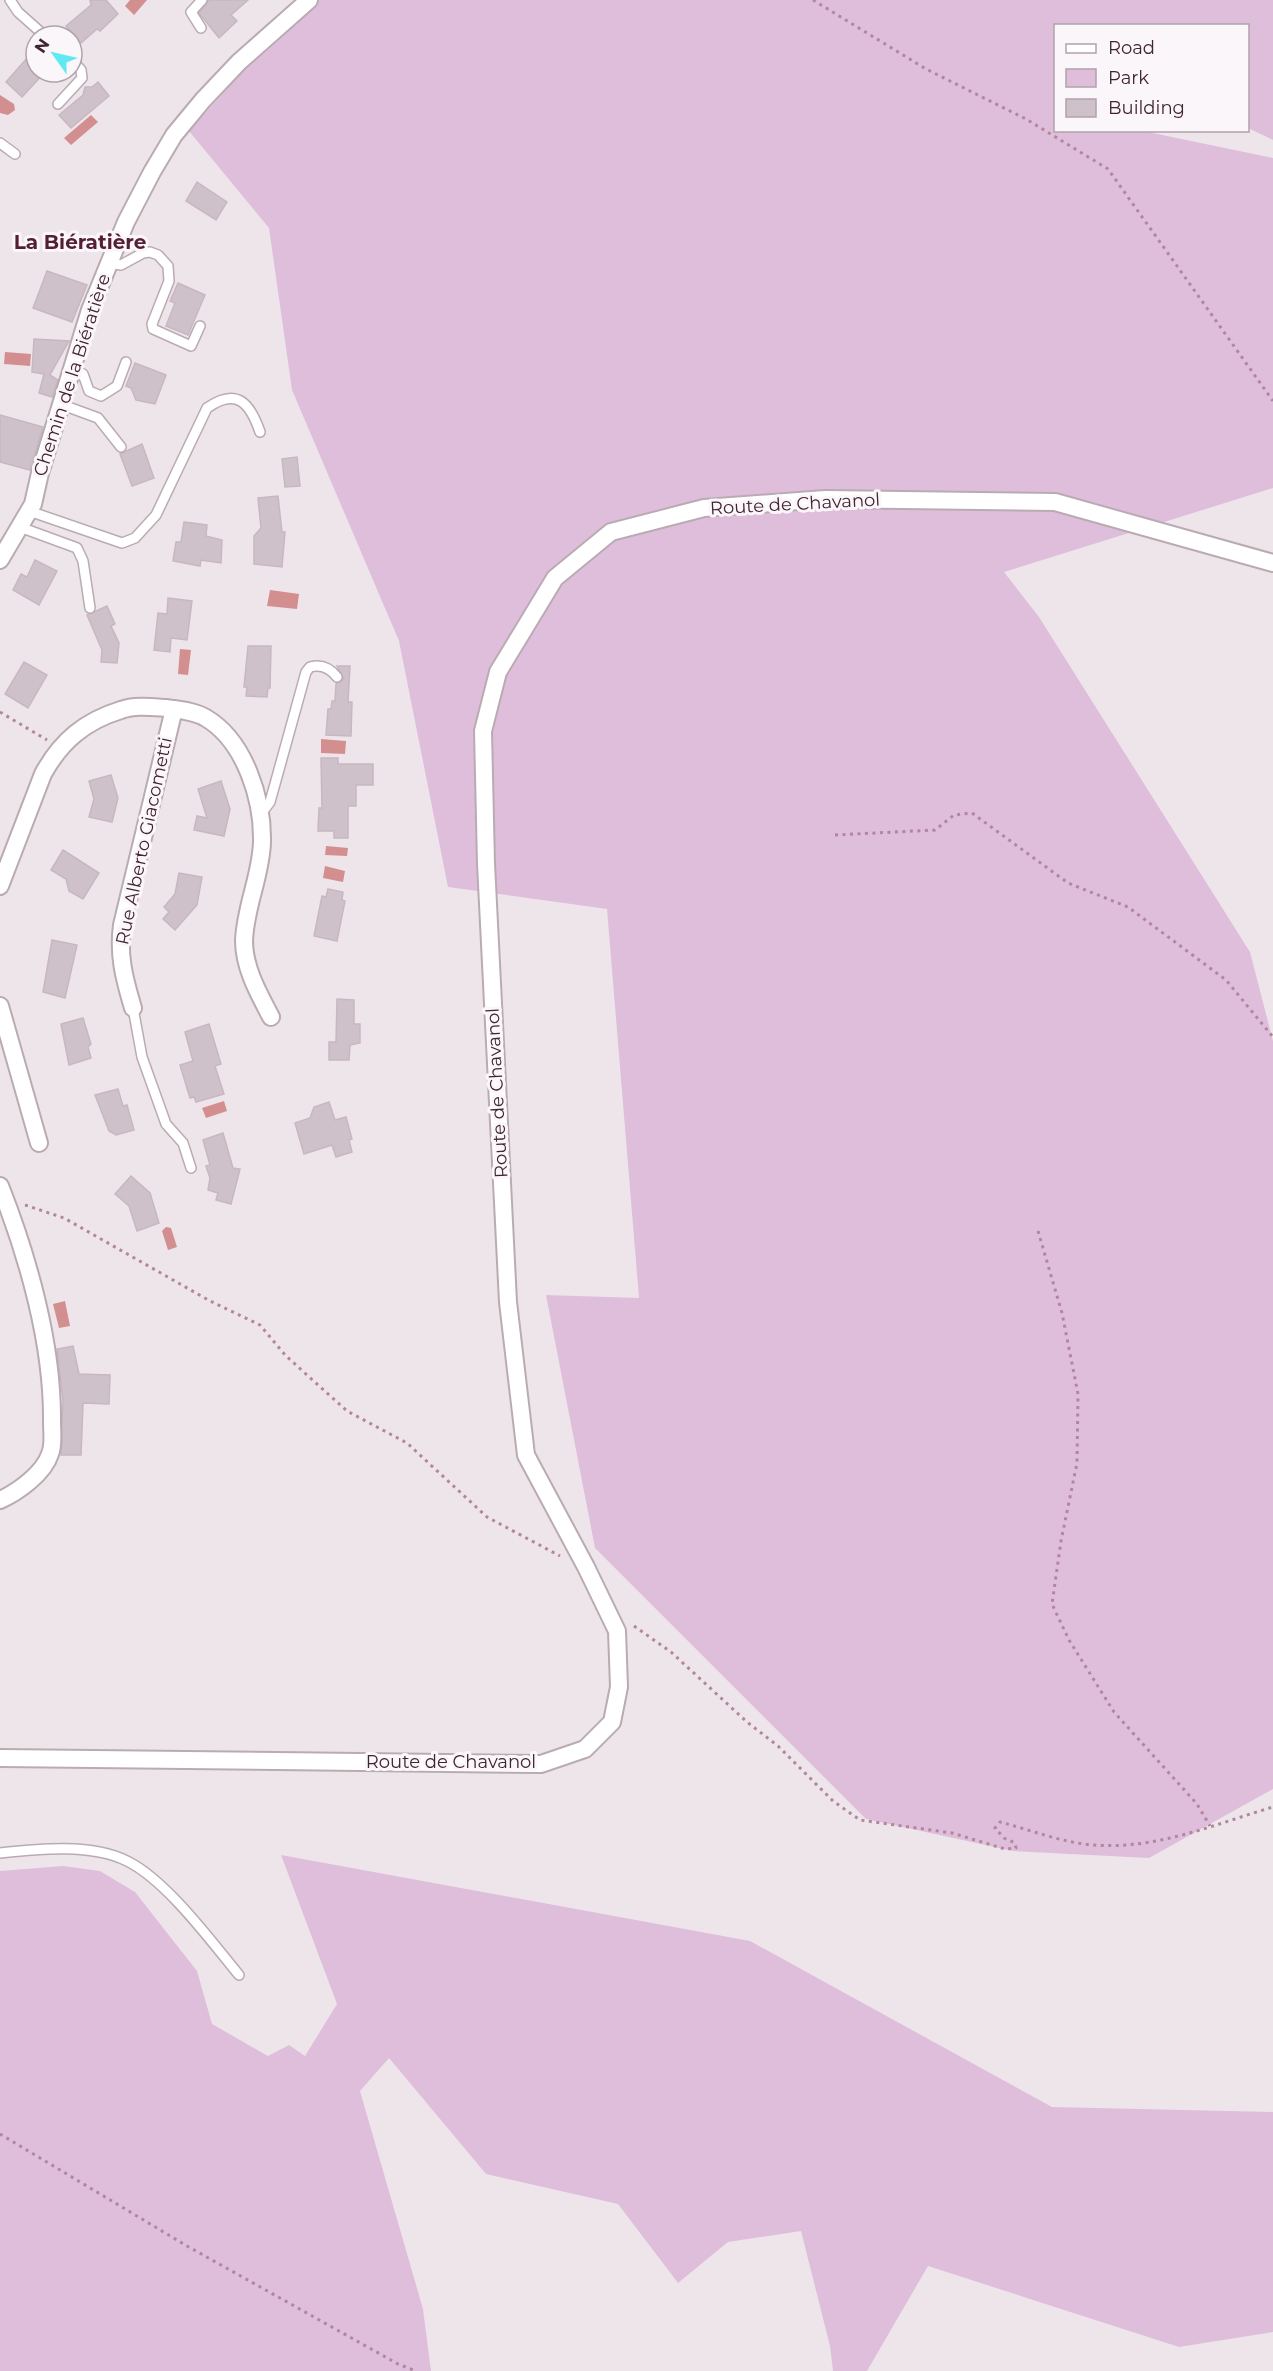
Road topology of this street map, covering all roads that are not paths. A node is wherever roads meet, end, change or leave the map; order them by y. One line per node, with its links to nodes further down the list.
1 (10, 0): 4 (lane)
2 (202, 0): 5 (lane)
3 (309, 0): 10 (street, Chemin de la Biératière)
4 (32, 24)
5 (201, 28)
6 (77, 84): 7 (lane)
7 (58, 105)
8 (0, 143): 9 (lane)
9 (15, 154)
10 (108, 263): 11 (lane); 13 (street, Chemin de la Biératière)
11 (200, 326)
12 (126, 362): 13 (lane)
13 (70, 368): 14 (street, Chemin de la Biératière)
14 (60, 404): 16 (lane); 17 (street, Chemin de la Biératière)
15 (260, 432): 17 (lane)
16 (121, 447)
17 (29, 511): 18 (street, Chemin de la Biératière)
18 (17, 526): 19 (street, Chemin de la Biératière); 21 (lane)
19 (0, 560)
20 (1273, 563): 33 (street, Route de Chavanol)
21 (90, 609)
22 (337, 676): 24 (lane)
23 (174, 709): 24 (street); 25 (street); 27 (street, Rue Alberto Giacometti)
24 (259, 811): 28 (street)
25 (0, 886)
26 (0, 1006): 29 (street)
27 (134, 1008): 30 (lane)
28 (271, 1017)
29 (39, 1143)
30 (191, 1168)
31 (0, 1186): 32 (street)
32 (0, 1500)
33 (0, 1758)
34 (0, 1853): 35 (lane)
35 (239, 1975)

